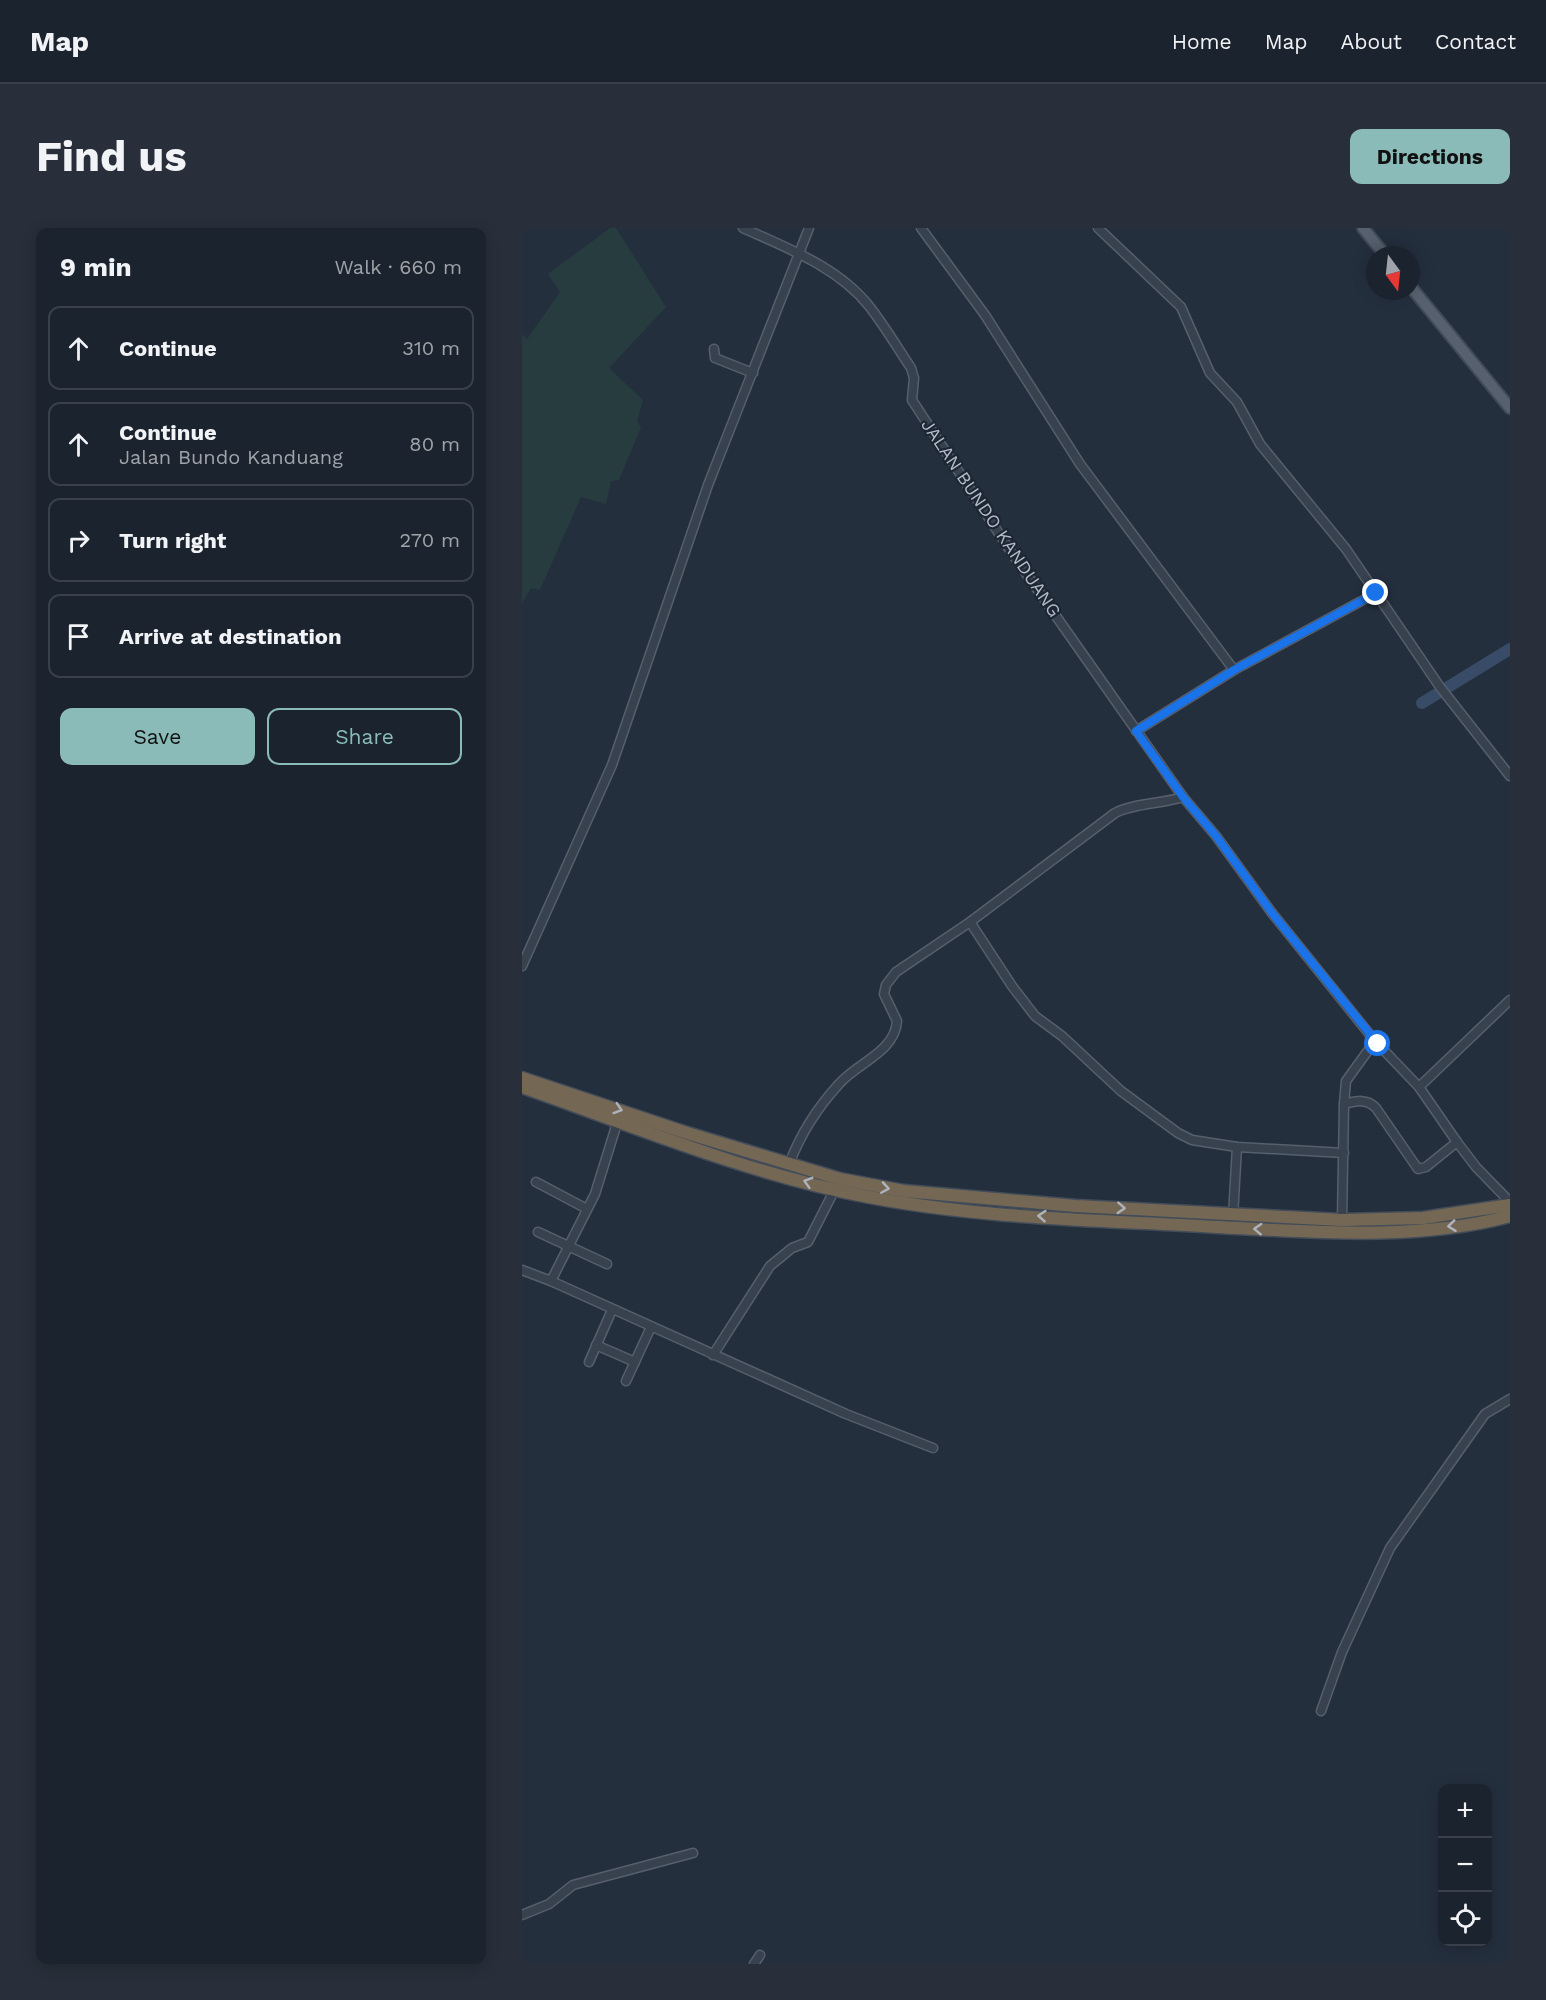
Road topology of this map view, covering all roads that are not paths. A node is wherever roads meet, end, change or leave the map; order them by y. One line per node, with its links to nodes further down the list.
1 (743, 228): 7 (street, JALAN BUNDO KANDUANG)
2 (809, 228): 7 (street)
3 (921, 228): 13 (street)
4 (1098, 228): 12 (street)
5 (1367, 229): 6 (main road)
6 (1379, 246)
7 (799, 253): 10 (street); 14 (street, JALAN BUNDO KANDUANG)
8 (1420, 298): 11 (main road)
9 (714, 349): 10 (street)
10 (753, 373): 18 (street)
11 (1510, 408)
12 (1376, 593): 13 (street); 15 (street)
13 (1234, 670): 14 (street)
14 (1136, 731): 16 (street, JALAN BUNDO KANDUANG)
15 (1510, 776)
16 (1183, 797): 17 (street); 20 (street, JALAN BUNDO KANDUANG)
17 (970, 922): 27 (street); 29 (street)
18 (522, 966)
19 (1510, 1000): 23 (street)
20 (1375, 1041): 23 (street, JALAN BUNDO KANDUANG); 24 (street)
21 (522, 1078): 29 (highway, one-way to 29)
22 (522, 1087): 25 (highway)
23 (1419, 1087): 26 (street, JALAN BUNDO KANDUANG)
24 (1344, 1104): 26 (street); 28 (street)
25 (618, 1120): 31 (highway, one-way to 25); 33 (street)
26 (1457, 1142): 32 (street, JALAN BUNDO KANDUANG)
27 (1237, 1147): 28 (street); 35 (street)
28 (1344, 1153): 37 (street)
29 (790, 1162): 31 (highway)
30 (536, 1182): 33 (street)
31 (837, 1184): 34 (highway); 47 (street)
32 (1510, 1204): 38 (highway)
33 (587, 1209): 40 (street)
34 (1075, 1212): 35 (highway, one-way to 35); 38 (highway, one-way to 34)
35 (1233, 1216): 37 (highway)
36 (1510, 1216): 38 (highway, one-way to 38)
37 (1342, 1220): 38 (highway)
38 (1391, 1226)
39 (538, 1232): 40 (street)
40 (568, 1247): 41 (street); 43 (street)
41 (607, 1264)
42 (522, 1270): 43 (street)
43 (551, 1281): 44 (street)
44 (612, 1310): 45 (street); 46 (street)
45 (651, 1327): 47 (street); 49 (street)
46 (596, 1345): 48 (street); 49 (street)
47 (713, 1355): 52 (street)
48 (589, 1362)
49 (635, 1362): 50 (street)
50 (626, 1381)
51 (1510, 1399): 53 (street)
52 (933, 1448)
53 (1321, 1711)
54 (693, 1853): 55 (street)
55 (522, 1915)
56 (760, 1954): 57 (street)
57 (754, 1964)

